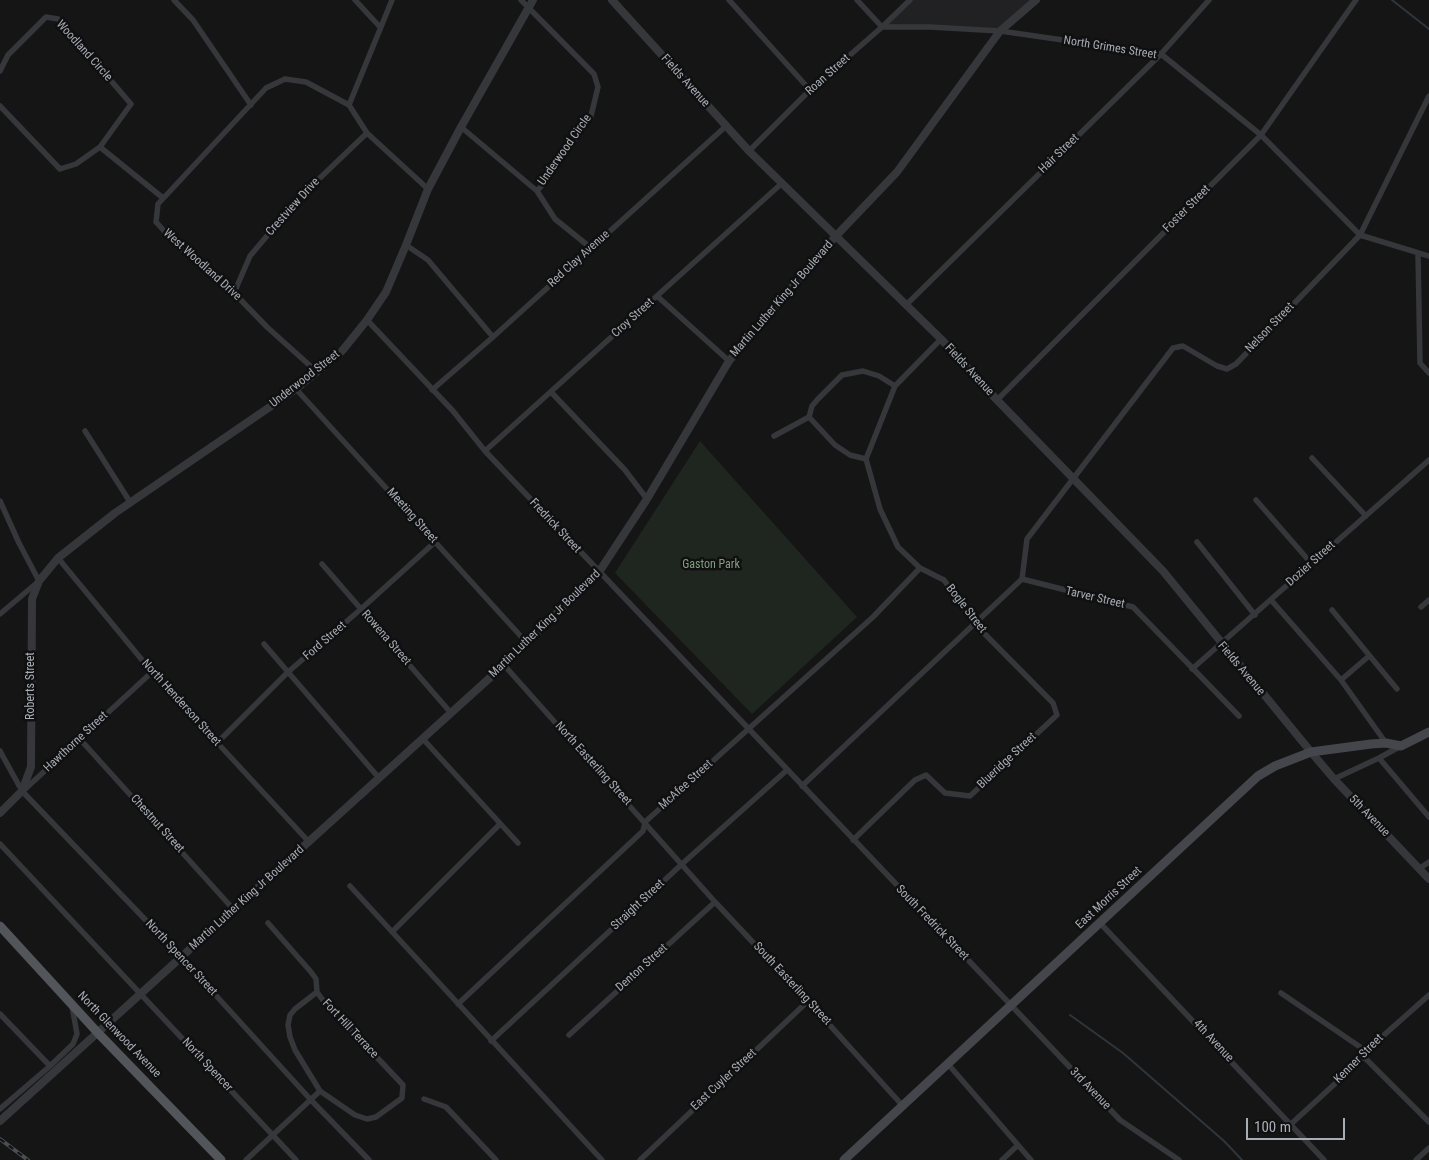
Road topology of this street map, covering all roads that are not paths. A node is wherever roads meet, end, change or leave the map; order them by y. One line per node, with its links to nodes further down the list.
1 (174, 0): 22 (street)
2 (355, 0): 14 (street)
3 (392, 0): 14 (street)
4 (521, 0): 13 (street, Underwood Circle)
5 (533, 0): 13 (street, Underwood Street)
6 (612, 0): 25 (street, Fields Avenue)
7 (729, 0): 19 (street)
8 (857, 0): 15 (street)
9 (910, 0): 15 (street, Roan Street)
10 (1036, 0): 16 (street, Martin Luther King Jr Boulevard)
11 (1209, 0): 17 (street, Hair Street)
12 (1356, 0): 27 (street, Foster Street)
13 (529, 8): 24 (street, Underwood Street); 32 (street, Underwood Circle)
14 (380, 27): 21 (street)
15 (882, 27): 16 (street, North Grimes Street); 19 (street, Roan Street)
16 (1000, 30): 17 (street, North Grimes Street); 35 (street, Martin Luther King Jr Boulevard)
17 (1161, 54): 27 (street, North Grimes Street); 42 (street, Hair Street)
18 (0, 71): 28 (street, Woodland Circle)
19 (810, 90): 29 (street, Roan Street)
20 (1429, 96): 34 (street, Nelson Street)
21 (349, 104): 22 (street, West Woodland Drive); 26 (street)
22 (251, 105): 33 (street, West Woodland Drive)
23 (0, 106): 28 (street, Woodland Circle)
24 (461, 127): 31 (street, Underwood Street); 32 (street, Underwood Circle)
25 (725, 127): 29 (street, Fields Avenue); 37 (street, Red Clay Avenue)
26 (367, 132): 31 (street); 40 (street, Crestview Drive)
27 (1261, 135): 34 (street, North Grimes Street); 53 (street, Foster Street)
28 (100, 147): 33 (street)
29 (749, 152): 30 (street, Fields Avenue)
30 (780, 184): 35 (street, Fields Avenue); 41 (street, Croy Street)
31 (428, 188): 36 (street, Underwood Street)
32 (537, 191): 37 (street)
33 (163, 198): 40 (street, West Woodland Drive)
34 (1360, 235): 38 (street); 61 (street, Nelson Street)
35 (835, 237): 42 (street, Fields Avenue); 46 (street, Martin Luther King Jr Boulevard)
36 (406, 245): 43 (street, Underwood Street); 44 (street)
37 (592, 248): 44 (street, Red Clay Avenue)
38 (1418, 253): 39 (street); 48 (street)
39 (1429, 256)
40 (234, 293): 47 (street, West Woodland Drive)
41 (657, 296): 46 (street); 52 (street, Croy Street)
42 (906, 305): 45 (street, Fields Avenue)
43 (367, 320): 47 (street, Underwood Street); 51 (street, Fredrick Street)
44 (494, 337): 51 (street, Red Clay Avenue)
45 (941, 339): 49 (street); 53 (street, Fields Avenue)
46 (729, 361): 62 (street, Martin Luther King Jr Boulevard)
47 (317, 372): 50 (street, Underwood Street)
48 (1429, 373)
49 (895, 386): 54 (street); 59 (street)
50 (296, 389): 65 (street, Underwood Street); 67 (street, Meeting Street)
51 (432, 390): 57 (street, Fredrick Street)
52 (551, 392): 57 (street, Croy Street); 62 (street)
53 (997, 400): 61 (street, Fields Avenue)
54 (809, 417): 56 (street); 59 (street)
55 (85, 431): 65 (street)
56 (774, 436)
57 (485, 451): 73 (street, Fredrick Street)
58 (1312, 458): 66 (street)
59 (866, 459): 72 (street, Bogle Street)
60 (1429, 460): 66 (street, Dozier Street)
61 (1074, 479): 74 (street); 86 (street, Fields Avenue)
62 (647, 499): 73 (street, Martin Luther King Jr Boulevard)
63 (1256, 500): 70 (street)
64 (0, 501): 75 (street)
65 (130, 502): 69 (street, Underwood Street)
66 (1366, 516): 70 (street, Dozier Street)
67 (435, 542): 79 (street, Ford Street); 84 (street, Meeting Street)
68 (1197, 542): 82 (street)
69 (58, 558): 75 (street, Underwood Street); 90 (street, North Henderson Street)
70 (1311, 563): 76 (street, Dozier Street)
71 (322, 564): 79 (street, Rowena Street)
72 (920, 568): 83 (street, Bogle Street); 97 (street, McAfee Street)
73 (599, 572): 84 (street, Martin Luther King Jr Boulevard); 97 (street, Fredrick Street)
74 (1022, 579): 83 (street); 89 (street, Tarver Street)
75 (39, 581): 81 (street, Underwood Street); 111 (street, Roberts Street)
76 (1271, 600): 82 (street, Dozier Street); 92 (street)
77 (1429, 600): 78 (street)
78 (1421, 607)
79 (361, 610): 91 (street, Ford Street); 95 (street, Rowena Street)
80 (1332, 610): 87 (street)
81 (0, 614)
82 (1255, 615): 86 (street, Dozier Street)
83 (975, 624): 94 (street, Bogle Street); 110 (street)
84 (527, 643): 88 (street, Martin Luther King Jr Boulevard)
85 (264, 644): 91 (street)
86 (1221, 644): 89 (street, Dozier Street); 105 (street, Fields Avenue)
87 (1369, 656): 92 (street); 93 (street)
88 (504, 665): 95 (street, Martin Luther King Jr Boulevard); 114 (street, North Easterling Street)
89 (1192, 669): 96 (street, Tarver Street)
90 (152, 672): 99 (street, Hawthorne Street); 101 (street, North Henderson Street)
91 (288, 672): 101 (street, Ford Street); 108 (street)
92 (1341, 680): 102 (street)
93 (1397, 689)
94 (1053, 703): 116 (street, Blueridge Street)
95 (451, 713): 100 (street, Martin Luther King Jr Boulevard)
96 (1239, 716)
97 (748, 729): 107 (street, Fredrick Street); 114 (street, McAfee Street)
98 (1429, 732): 103 (main road)
99 (79, 738): 111 (street, Hawthorne Street); 126 (street, Chestnut Street)
100 (423, 738): 108 (street, Martin Luther King Jr Boulevard); 115 (street)
101 (217, 743): 117 (street, North Henderson Street)
102 (1386, 743): 103 (main road, East Morris Street); 105 (main road, East Morris Street)
103 (1401, 746): 106 (street)
104 (0, 751): 111 (street, North Spencer Street)
105 (1311, 752): 109 (street, 5th Avenue); 128 (main road, East Morris Street)
106 (1379, 758): 109 (street); 113 (street)
107 (787, 770): 110 (street, Fredrick Street); 121 (street, Straight Street)
108 (379, 778): 117 (street, Martin Luther King Jr Boulevard)
109 (1334, 779): 122 (street, 5th Avenue)
110 (802, 786): 116 (street, South Fredrick Street)
111 (22, 791): 112 (street, Hawthorne Street); 131 (street, North Spencer Street)
112 (0, 813)
113 (1429, 817)
114 (645, 822): 121 (street, North Easterling Street); 138 (street, McAfee Street)
115 (500, 824): 118 (street); 130 (street)
116 (853, 840): 139 (street, South Fredrick Street)
117 (309, 842): 126 (street, Martin Luther King Jr Boulevard)
118 (518, 843)
119 (0, 844): 134 (street, North Spencer)
120 (1429, 862): 122 (street)
121 (682, 864): 125 (street, South Easterling Street); 144 (street, Straight Street)
122 (1420, 868): 123 (street, 5th Avenue)
123 (1429, 878)
124 (350, 886): 130 (street)
125 (715, 902): 136 (street, South Easterling Street); 143 (street, Denton Street)
126 (234, 910): 131 (street, Martin Luther King Jr Boulevard)
127 (268, 923): 132 (street, Fort Hill Terrace)
128 (1100, 923): 139 (main road, East Morris Street); 155 (street, 4th Avenue)
129 (0, 926): 137 (main road, North Glenwood Avenue)
130 (392, 932): 138 (street)
131 (181, 957): 134 (street, Martin Luther King Jr Boulevard); 150 (street, North Spencer Street)
132 (317, 992): 148 (street); 148 (street, Fort Hill Terrace)
133 (1281, 993): 145 (street)
134 (141, 994): 142 (street, Martin Luther King Jr Boulevard); 156 (street, North Spencer)
135 (1429, 994): 145 (street, Kenner Street)
136 (808, 1001): 151 (street, South Easterling Street); 165 (street, East Cuyler Street)
137 (72, 1004): 142 (main road, North Glenwood Avenue); 147 (street)
138 (458, 1004): 144 (street)
139 (1010, 1006): 146 (main road, East Morris Street); 169 (street, 3rd Avenue)
140 (0, 1014): 141 (street)
141 (3, 1022): 147 (street)
142 (98, 1032): 153 (street, Martin Luther King Jr Boulevard); 159 (main road, North Glenwood Avenue)
143 (568, 1035)
144 (491, 1041): 164 (street)
145 (1365, 1054): 154 (street); 155 (street, Kenner Street)
146 (948, 1064): 151 (main road, East Morris Street); 157 (street)
147 (50, 1066): 152 (street)
148 (320, 1091): 150 (street)
149 (424, 1099): 163 (street)
150 (311, 1100): 156 (street); 162 (street, North Spencer Street)
151 (902, 1105): 166 (main road, East Morris Street)
152 (0, 1108)
153 (0, 1121)
154 (1429, 1122)
155 (1290, 1125): 170 (street, 4th Avenue)
156 (273, 1135): 160 (street); 161 (street, North Spencer)
157 (1018, 1146): 167 (street); 168 (street)
158 (1429, 1148): 171 (street)
159 (221, 1160)
160 (246, 1160)
161 (296, 1160)
162 (369, 1160)
163 (496, 1160)
164 (602, 1160)
165 (640, 1160)
166 (844, 1160)
167 (1002, 1160)
168 (1031, 1160)
169 (1179, 1160)
170 (1324, 1160)
171 (1416, 1160)

